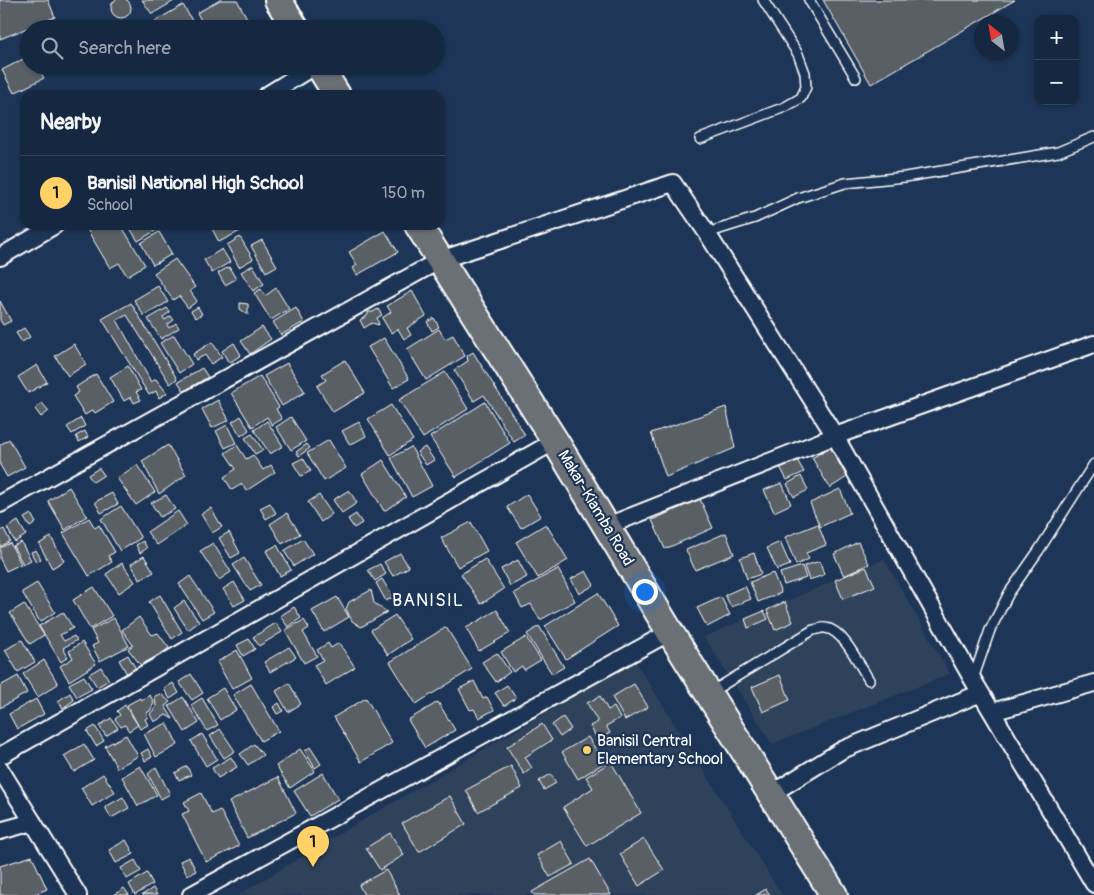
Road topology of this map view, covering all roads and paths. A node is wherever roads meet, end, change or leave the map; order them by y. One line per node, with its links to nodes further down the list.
1 (278, 0): 4 (main road)
2 (763, 0): 11 (lane)
3 (809, 0): 7 (lane)
4 (290, 20)
5 (299, 75): 8 (street)
6 (325, 75): 9 (main road)
7 (856, 78)
8 (275, 90)
9 (334, 90)
10 (1094, 136): 14 (lane)
11 (700, 139)
12 (47, 230): 15 (street)
13 (421, 230): 16 (main road, Makar-Kiamba Road)
14 (707, 233): 16 (street); 18 (street)
15 (0, 258)
16 (440, 260): 19 (main road, Makar-Kiamba Road); 21 (street)
17 (1094, 344): 18 (street)
18 (835, 436): 22 (street); 26 (street)
19 (555, 441): 22 (main road, Makar-Kiamba Road); 29 (street)
20 (1094, 464): 26 (lane)
21 (0, 504)
22 (607, 526): 23 (main road, Makar-Kiamba Road)
23 (670, 632): 27 (main road, Makar-Kiamba Road); 36 (street)
24 (868, 680): 27 (lane)
25 (1094, 683): 28 (street)
26 (977, 686): 28 (street); 31 (street)
27 (709, 694): 31 (main road, Makar-Kiamba Road)
28 (992, 712): 34 (street)
29 (0, 756)
30 (0, 769): 32 (street)
31 (771, 794): 37 (main road, Makar-Kiamba Road)
32 (33, 822): 33 (street); 35 (street)
33 (0, 831)
34 (1094, 884)
35 (78, 895)
36 (191, 895)
37 (834, 895)

